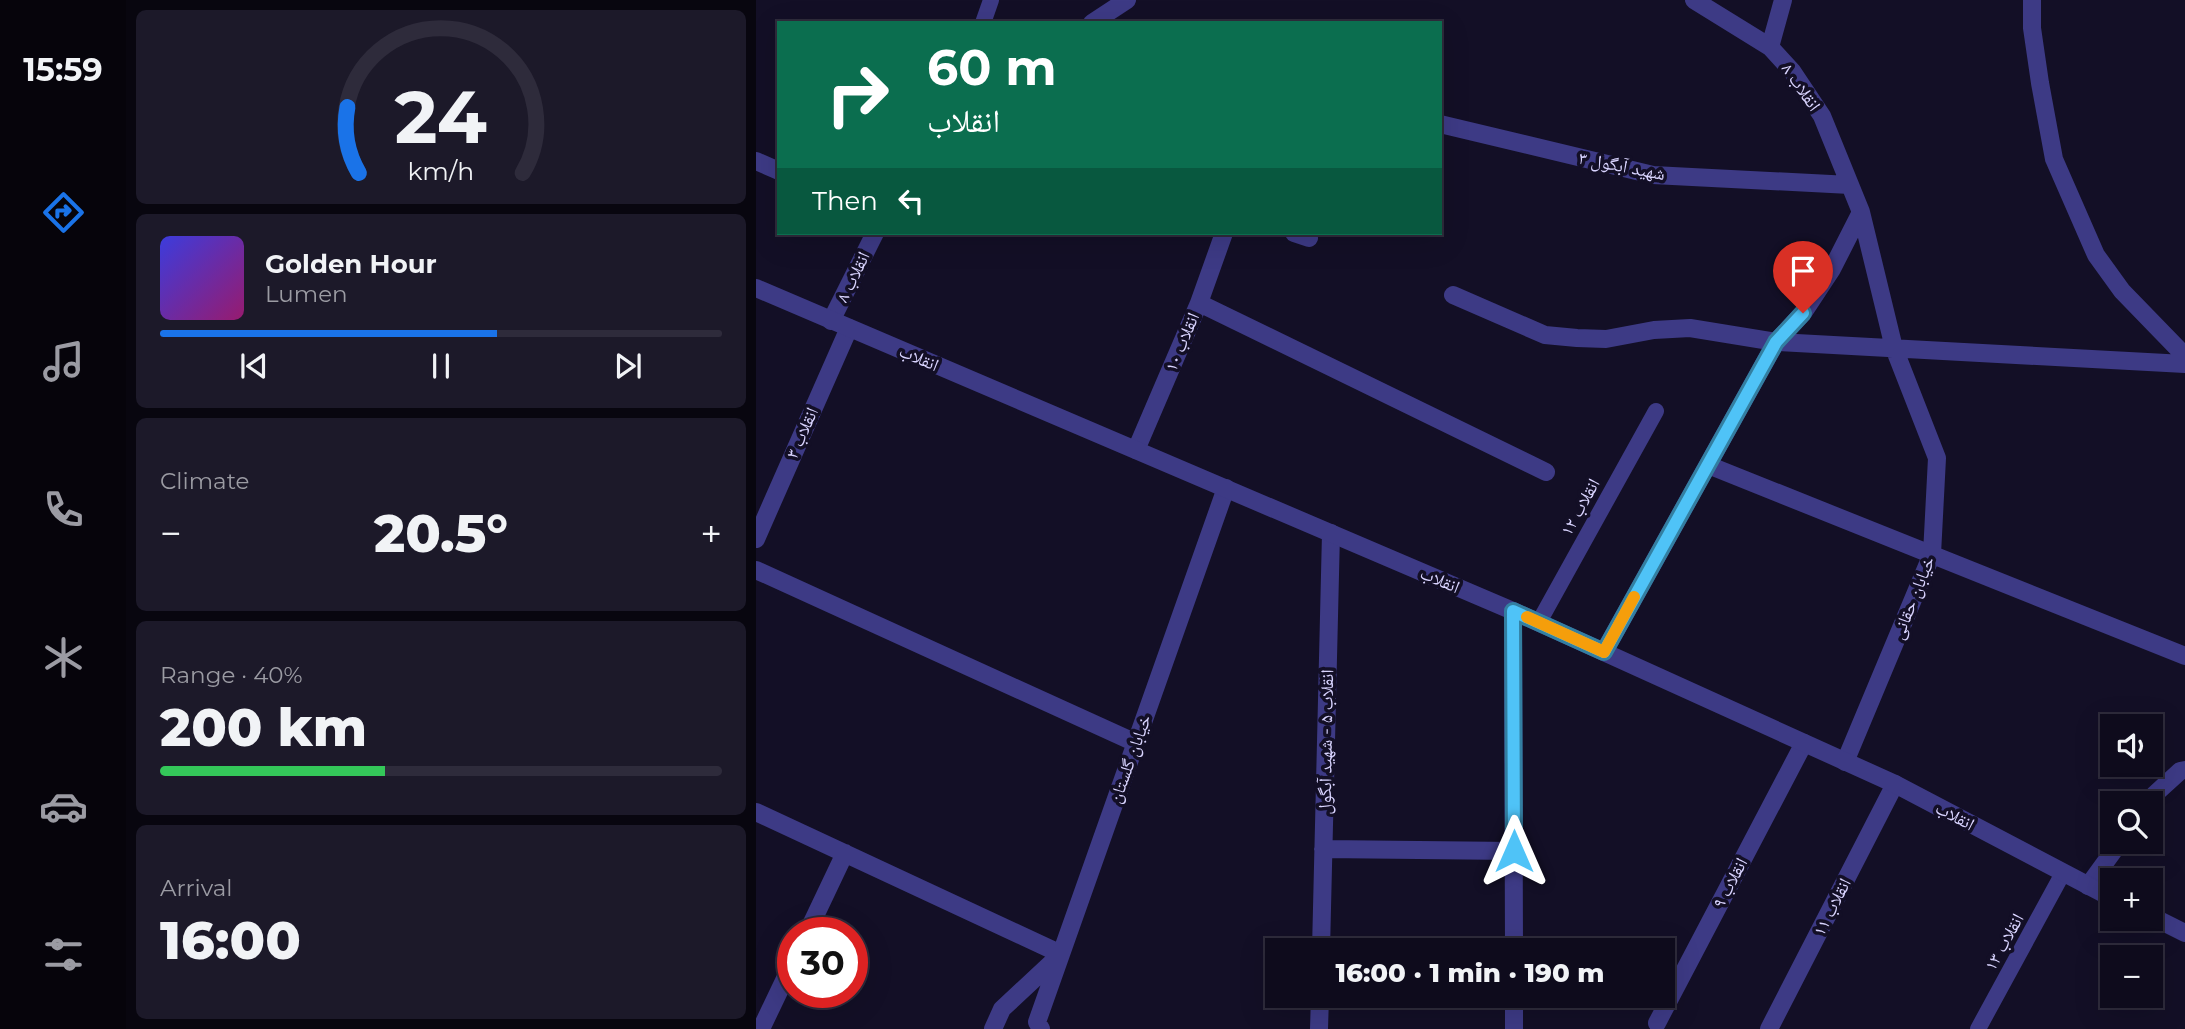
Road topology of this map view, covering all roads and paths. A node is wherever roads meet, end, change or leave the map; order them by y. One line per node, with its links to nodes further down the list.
1 (991, 0): 6 (lane)
2 (1127, 0): 7 (street)
3 (1694, 0): 8 (street, انقلاب ۸)
4 (1783, 0): 8 (street)
5 (2032, 0): 23 (street)
6 (984, 21)
7 (1095, 21)
8 (1770, 47): 12 (street, انقلاب ۸)
9 (1442, 124): 12 (street, شهید آبگول ۳)
10 (756, 161): 11 (street)
11 (777, 170)
12 (1850, 185): 13 (street, انقلاب ۸)
13 (1861, 212): 21 (street); 22 (street, خیابان حقانی)
14 (874, 235): 19 (street, انقلاب ۸)
15 (1223, 235): 18 (street, انقلاب ۱۰)
16 (756, 288): 19 (street, انقلاب)
17 (1453, 295): 21 (street)
18 (1199, 303): 26 (street, انقلاب ۱۰); 28 (street)
19 (831, 321): 20 (street, انقلاب)
20 (849, 328): 26 (street, انقلاب); 31 (street, انقلاب ۳)
21 (1776, 342): 22 (street); 27 (street)
22 (1894, 348): 24 (street); 32 (street, خیابان حقانی)
23 (2185, 356)
24 (2185, 364)
25 (1656, 411): 35 (lane, انقلاب ۱۲)
26 (1136, 450): 29 (street, انقلاب)
27 (1708, 465): 32 (street); 36 (street)
28 (1546, 472)
29 (1226, 488): 30 (street, انقلاب); 38 (street, خیابان گلستان)
30 (1331, 533): 34 (street, انقلاب); 45 (street, انقلاب ۵ - شهید آبگول)
31 (756, 539)
32 (1932, 554): 37 (street); 40 (street, خیابان حقانی)
33 (756, 570): 38 (street)
34 (1513, 611): 35 (street, انقلاب); 46 (street)
35 (1539, 622): 36 (street, انقلاب)
36 (1604, 652): 39 (street, انقلاب)
37 (2185, 656)
38 (1136, 743): 57 (street, خیابان گلستان)
39 (1804, 743): 40 (street, انقلاب); 61 (street, انقلاب ۹)
40 (1845, 762): 42 (street, انقلاب)
41 (2185, 770): 43 (street)
42 (1895, 784): 49 (street, انقلاب); 67 (street, انقلاب ۱۱)
43 (2158, 791)
44 (756, 812): 47 (street)
45 (1323, 849): 46 (street); 55 (street, انقلاب ۵ - شهید آبگول)
46 (1514, 851): 56 (street)
47 (845, 853): 52 (street); 57 (street)
48 (2111, 854): 50 (street)
49 (2063, 873): 50 (street, انقلاب); 68 (lane, انقلاب ۱۳)
50 (2088, 886): 51 (street, انقلاب)
51 (2100, 892)
52 (815, 917)
53 (2163, 922): 54 (street)
54 (2185, 933)
55 (1321, 938)
56 (1514, 938)
57 (1061, 954): 63 (street); 64 (street, خیابان گلستان)
58 (777, 996): 62 (street)
59 (1320, 1008): 65 (street)
60 (1514, 1008): 66 (street)
61 (1657, 1023)
62 (761, 1029)
63 (993, 1029)
64 (1041, 1029)
65 (1319, 1029)
66 (1514, 1029)
67 (1769, 1029)
68 (1978, 1029)

